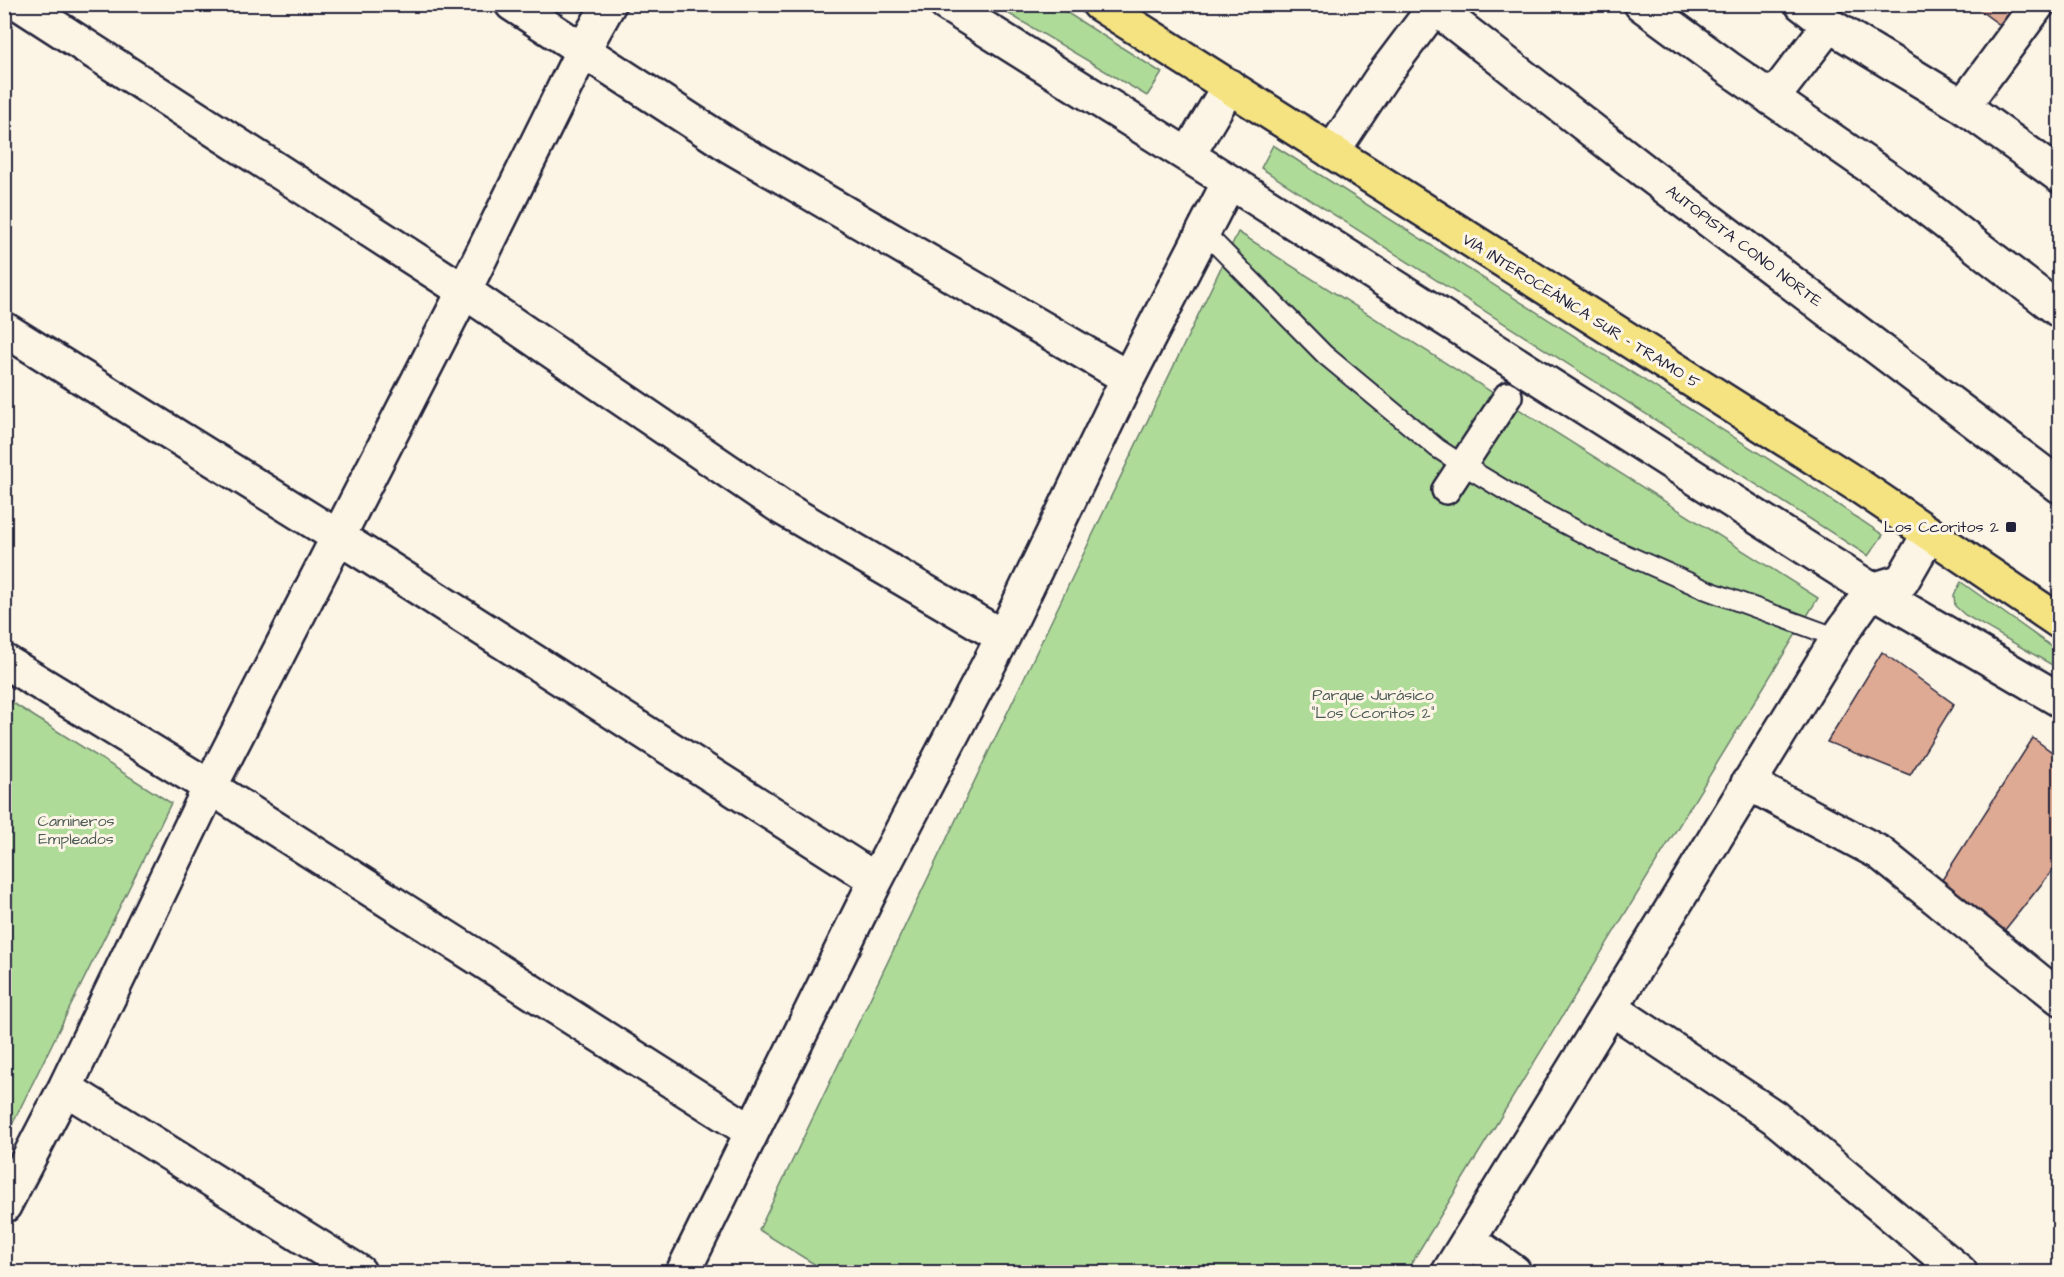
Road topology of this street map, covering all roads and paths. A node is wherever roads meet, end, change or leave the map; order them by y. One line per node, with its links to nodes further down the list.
1 (20, 4): 20 (street)
2 (512, 4): 11 (street)
3 (609, 4): 11 (street)
4 (946, 4): 16 (street)
5 (1099, 4): 12 (highway, VÍA INTEROCEÁNICA SUR - TRAMO 5)
6 (1641, 4): 13 (street)
7 (1802, 4): 10 (street)
8 (2038, 4): 14 (street)
9 (1434, 6): 15 (street); 26 (street, AUTOPISTA CONO NORTE)
10 (1828, 25): 13 (street); 14 (street)
11 (583, 50): 20 (street); 23 (street)
12 (1229, 86): 15 (highway, VÍA INTEROCEÁNICA SUR - TRAMO 5); 16 (street)
13 (1773, 99): 21 (street)
14 (1963, 106): 17 (street)
15 (1332, 152): 28 (highway, VÍA INTEROCEÁNICA SUR - TRAMO 5)
16 (1188, 155): 18 (street)
17 (2060, 177)
18 (1229, 182): 19 (street); 30 (street)
19 (1204, 232): 23 (street); 25 (lane)
20 (464, 291): 29 (street); 32 (street)
21 (2060, 311)
22 (4, 329): 29 (street)
23 (1128, 378): 32 (street)
24 (1508, 396): 25 (street)
25 (1463, 465): 27 (street); 33 (lane)
26 (2060, 486)
27 (1446, 490)
28 (1929, 534): 30 (street); 31 (highway, VÍA INTEROCEÁNICA SUR - TRAMO 5)
29 (338, 537): 37 (street); 38 (street)
30 (1872, 590): 33 (street); 35 (street)
31 (2060, 622)
32 (1003, 637): 38 (street)
33 (1838, 638): 36 (street)
34 (4, 661): 37 (street)
35 (2060, 700)
36 (1748, 783): 39 (street); 40 (street)
37 (210, 787): 41 (street); 42 (street)
38 (876, 880): 42 (street)
39 (2060, 998)
40 (1611, 1008): 44 (street); 49 (street)
41 (65, 1088): 43 (street); 45 (street)
42 (752, 1132): 46 (street)
43 (4, 1206)
44 (1469, 1240): 47 (street); 48 (street)
45 (359, 1272)
46 (683, 1272)
47 (1449, 1272)
48 (1514, 1272)
49 (1960, 1272)

